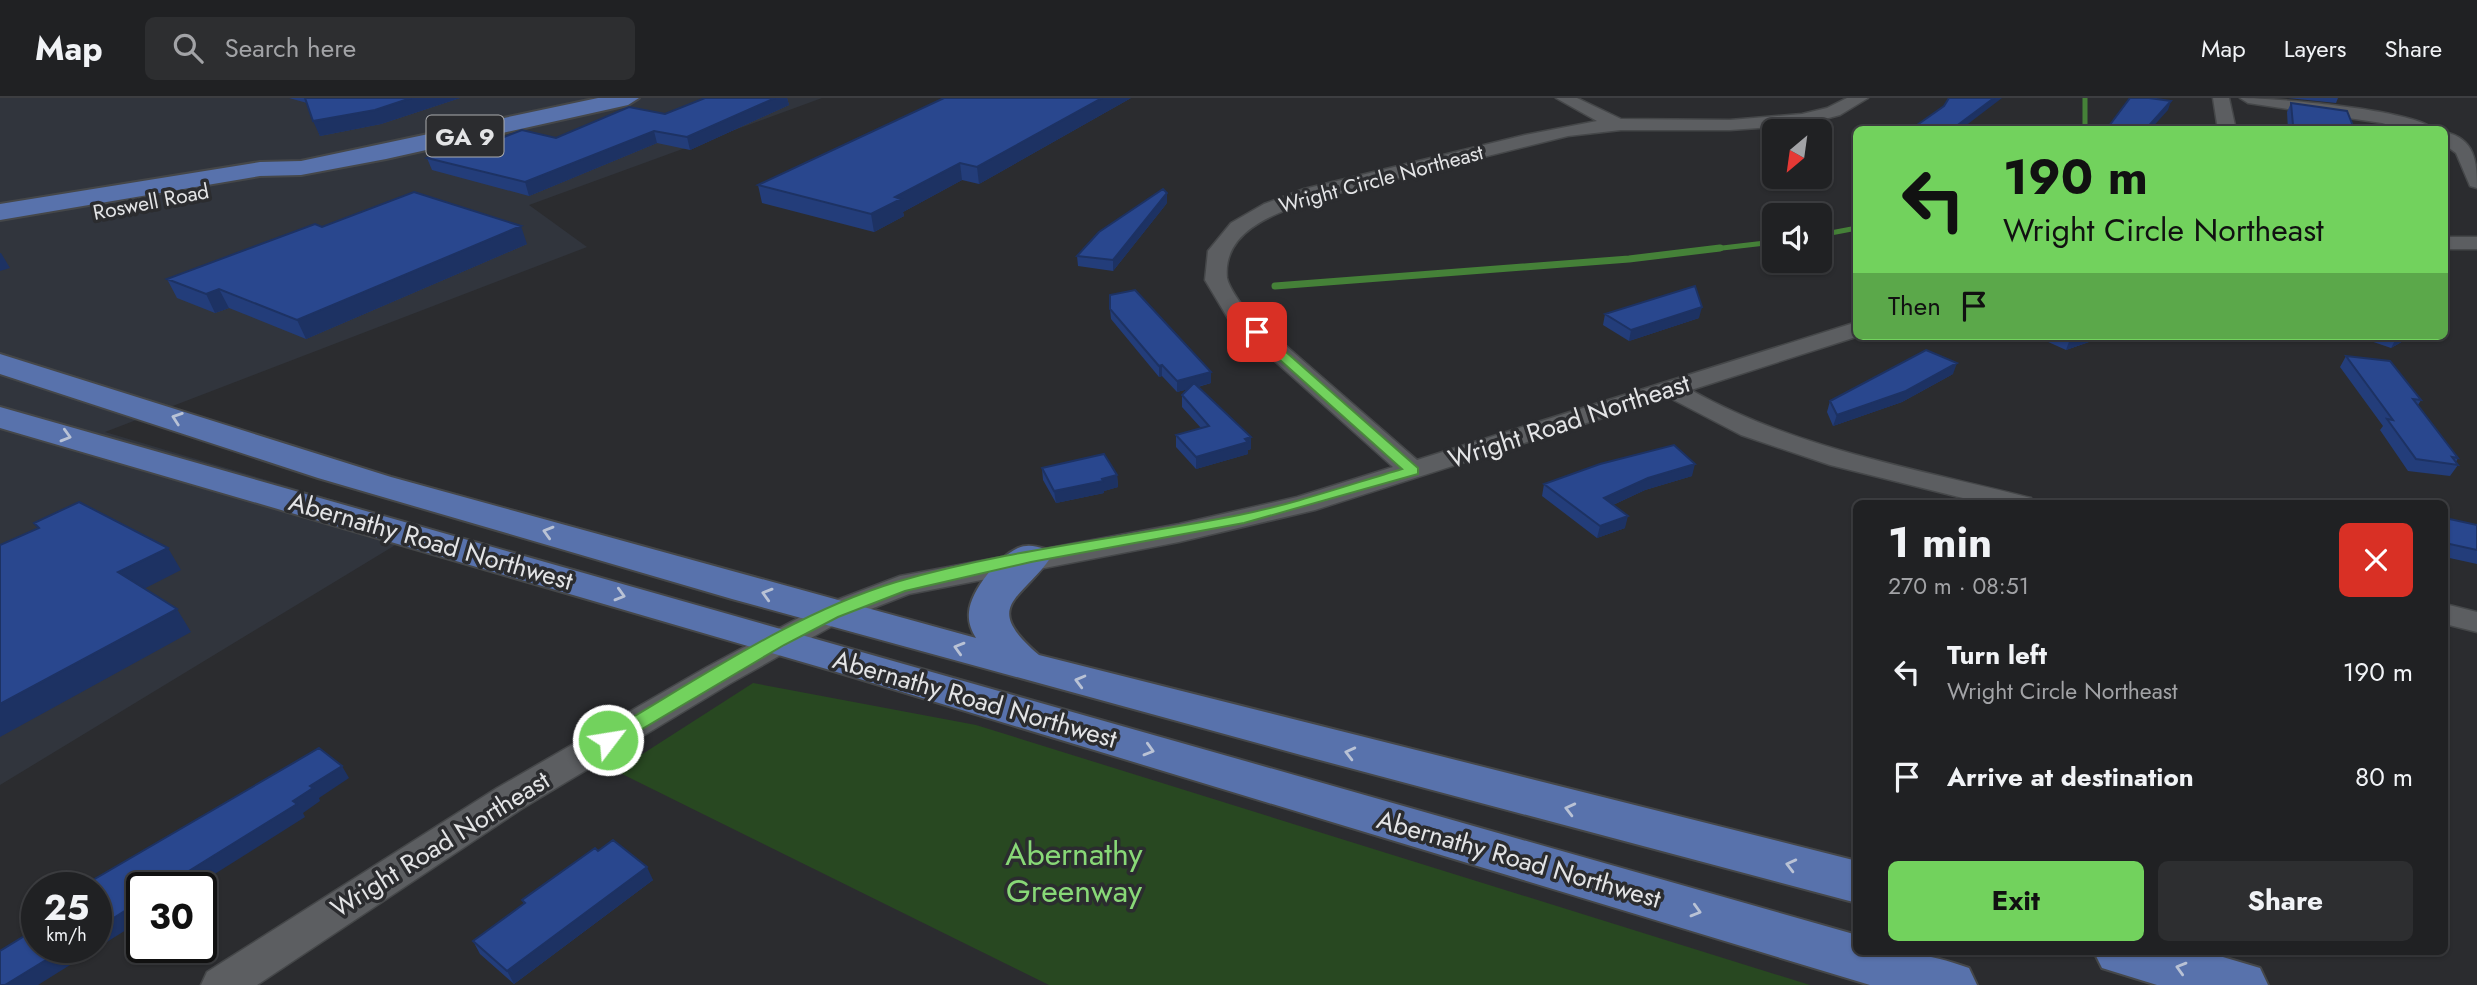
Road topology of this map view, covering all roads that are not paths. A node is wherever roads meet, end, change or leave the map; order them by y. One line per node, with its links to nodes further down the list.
1 (628, 98): 10 (main road, Roswell Road / GA 9)
2 (1564, 98): 6 (street)
3 (1860, 98): 6 (street, Wright Circle Northeast)
4 (2221, 98): 7 (street)
5 (2248, 98): 8 (street)
6 (1617, 124): 21 (street, Wright Circle Northeast)
7 (2226, 126)
8 (2412, 126)
9 (2448, 139): 11 (street)
10 (301, 167): 12 (main road, Roswell Road / GA 9); 13 (main road, Roswell Road / GA 9)
11 (2477, 182)
12 (0, 212)
13 (0, 230)
14 (2448, 243): 15 (street)
15 (2477, 243)
16 (1853, 330): 18 (street, Wright Road Northeast)
17 (0, 364): 22 (main road, Abernathy Road Northwest, one-way to 17)
18 (1670, 388): 21 (street, Wright Road Northeast); 23 (street)
19 (0, 417): 28 (main road, Abernathy Road Northwest, one-way to 28)
20 (205, 452): 22 (main road)
21 (1413, 471): 24 (street, Wright Road Northeast)
22 (375, 484): 25 (main road, Abernathy Road Northwest, one-way to 22)
23 (2006, 500)
24 (1031, 557): 25 (street, Wright Road Northeast); 29 (main road)
25 (832, 613): 28 (street, Wright Road Northeast); 29 (main road, Abernathy Road Northwest, one-way to 25)
26 (2448, 615): 27 (street)
27 (2477, 622)
28 (778, 641): 32 (street, Wright Road Northeast); 33 (main road, Abernathy Road Northwest, one-way to 33)
29 (1025, 666): 30 (main road, Abernathy Road Northwest, one-way to 29)
30 (1853, 881)
31 (2132, 955): 34 (main road, one-way to 31)
32 (222, 985)
33 (1949, 985)
34 (2240, 985)

